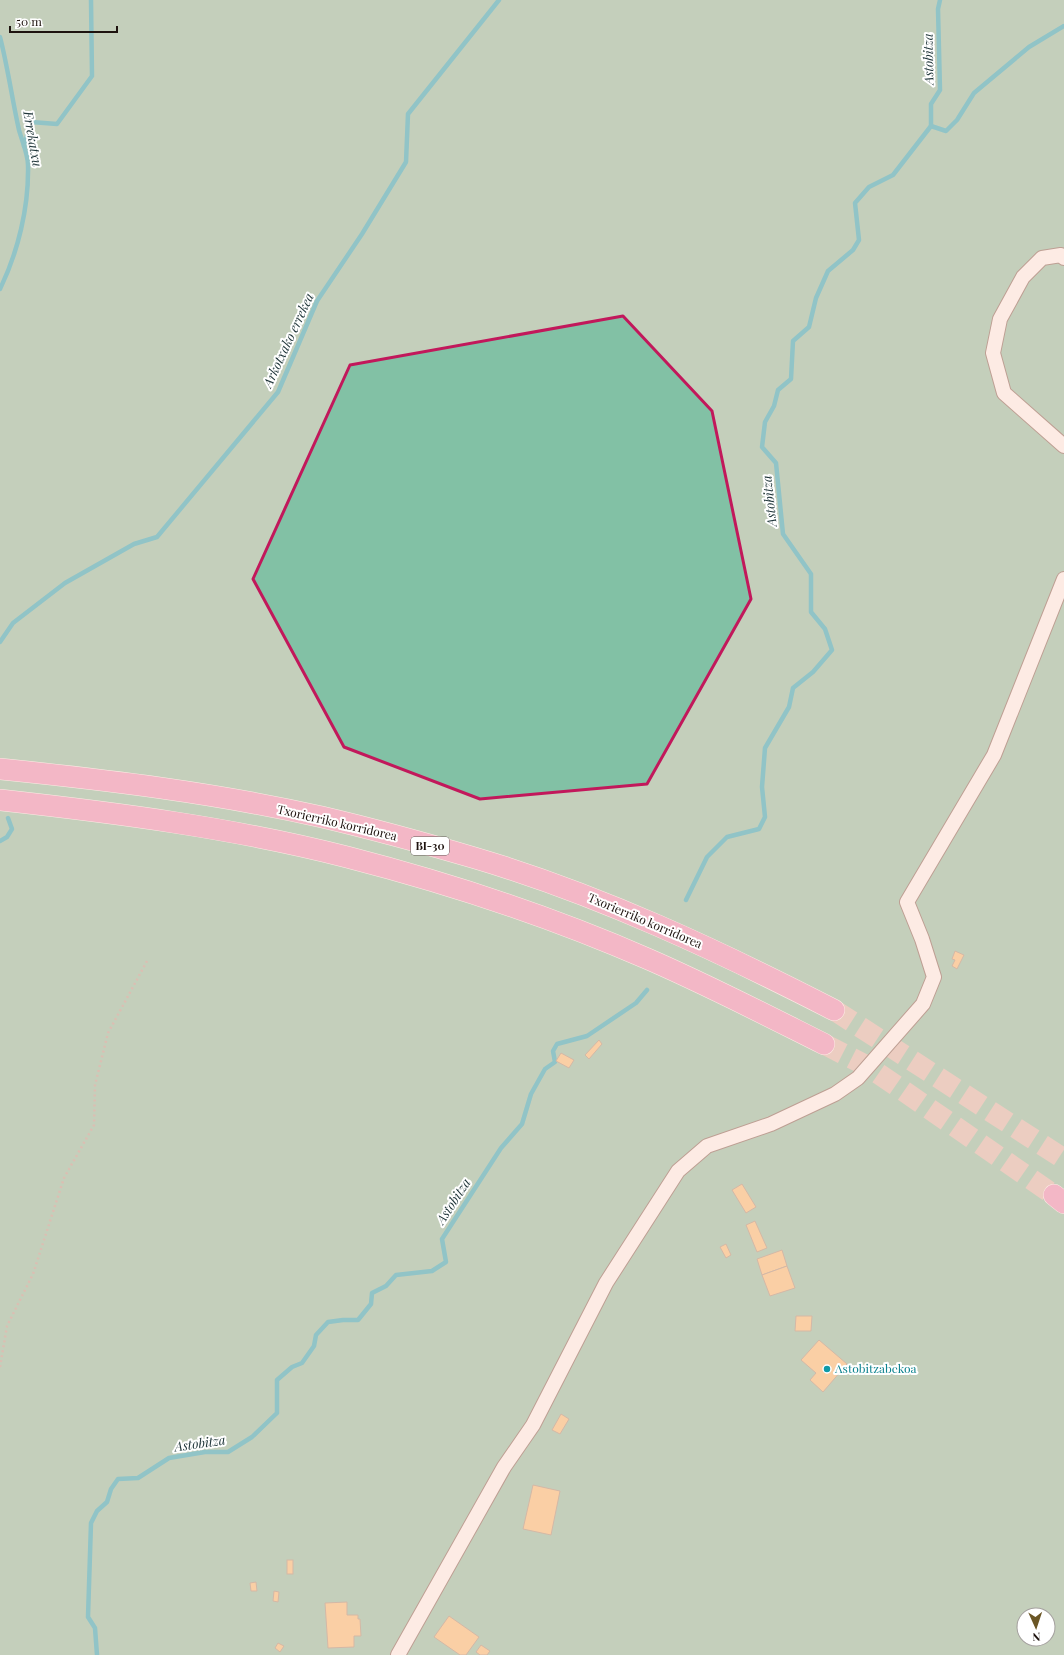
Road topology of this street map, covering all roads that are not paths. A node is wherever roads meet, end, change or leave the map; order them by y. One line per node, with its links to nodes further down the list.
1 (1064, 258): 2 (street)
2 (1064, 446)
3 (1064, 579): 8 (street)
4 (0, 769): 6 (highway, Txorierriko korridorea / BI-30)
5 (0, 800): 7 (highway)
6 (834, 1010)
7 (824, 1044)
8 (398, 1655)

